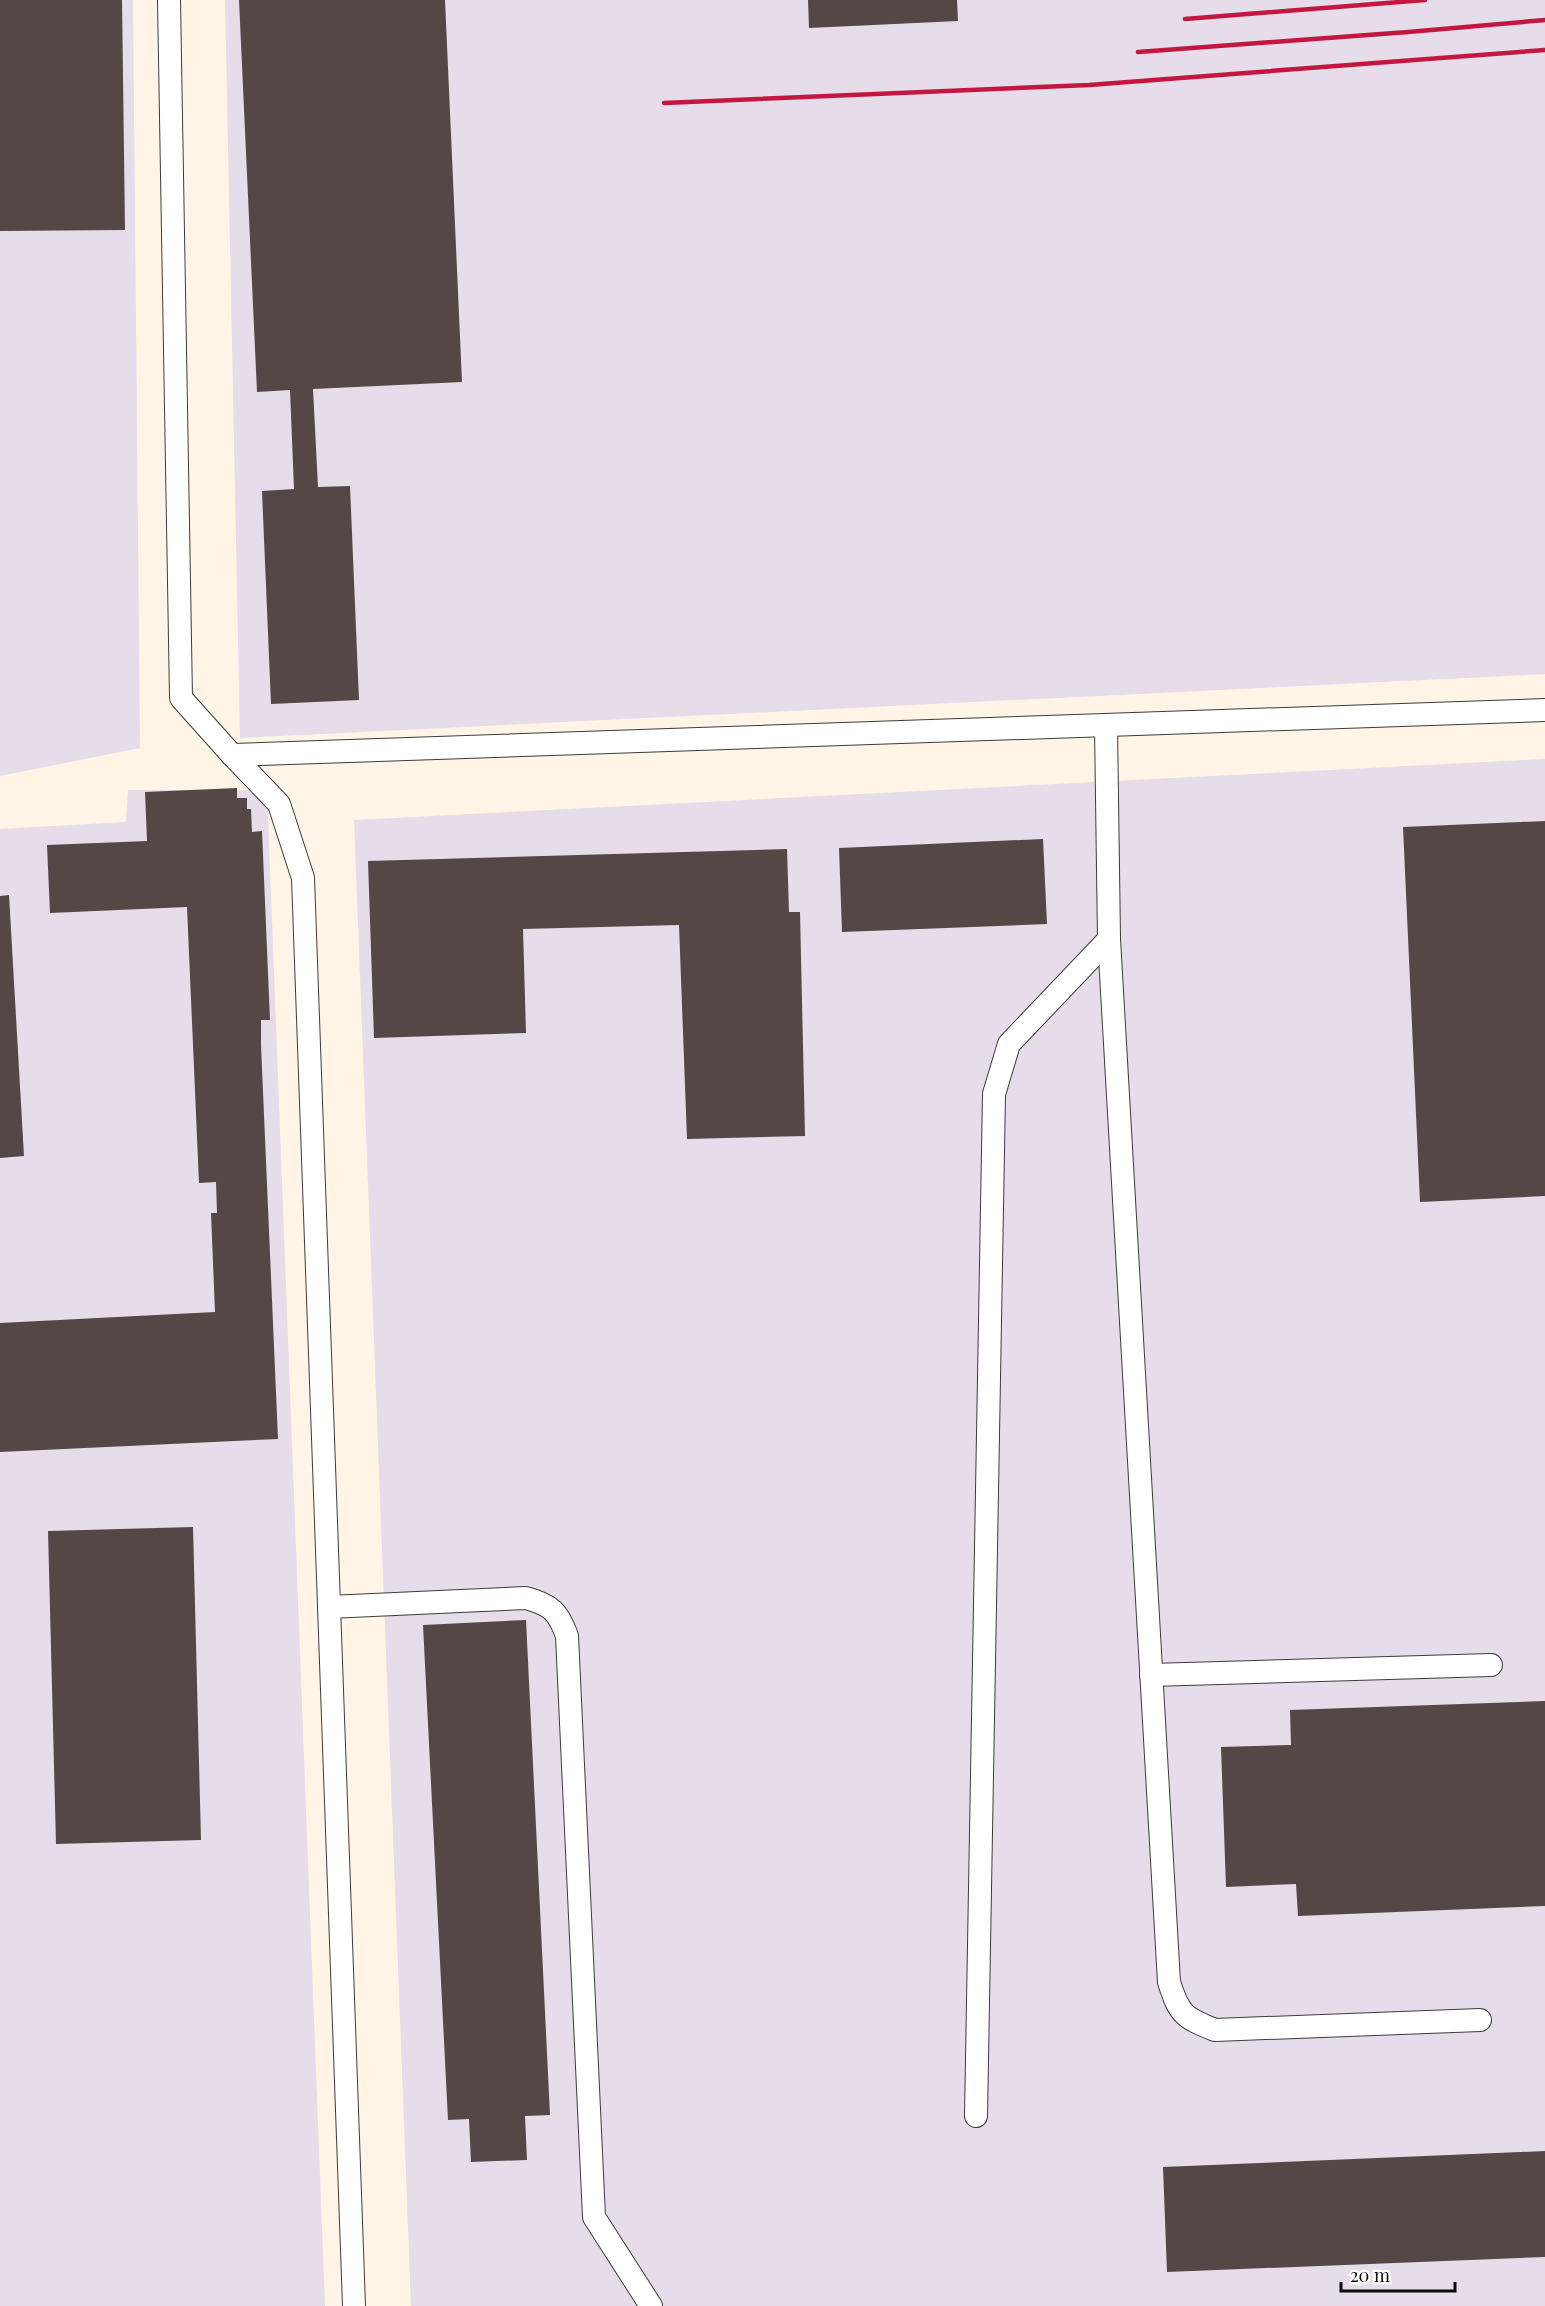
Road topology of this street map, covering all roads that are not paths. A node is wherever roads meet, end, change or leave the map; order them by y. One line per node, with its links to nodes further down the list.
1 (169, 0): 4 (lane)
2 (1545, 710): 3 (lane)
3 (1106, 726): 4 (lane); 5 (lane)
4 (232, 755): 6 (lane)
5 (1109, 939): 8 (lane); 10 (lane)
6 (329, 1607): 11 (lane); 12 (lane)
7 (1491, 1665): 8 (lane)
8 (1151, 1675): 9 (lane)
9 (1480, 2019)
10 (976, 2116)
11 (354, 2306)
12 (651, 2306)

